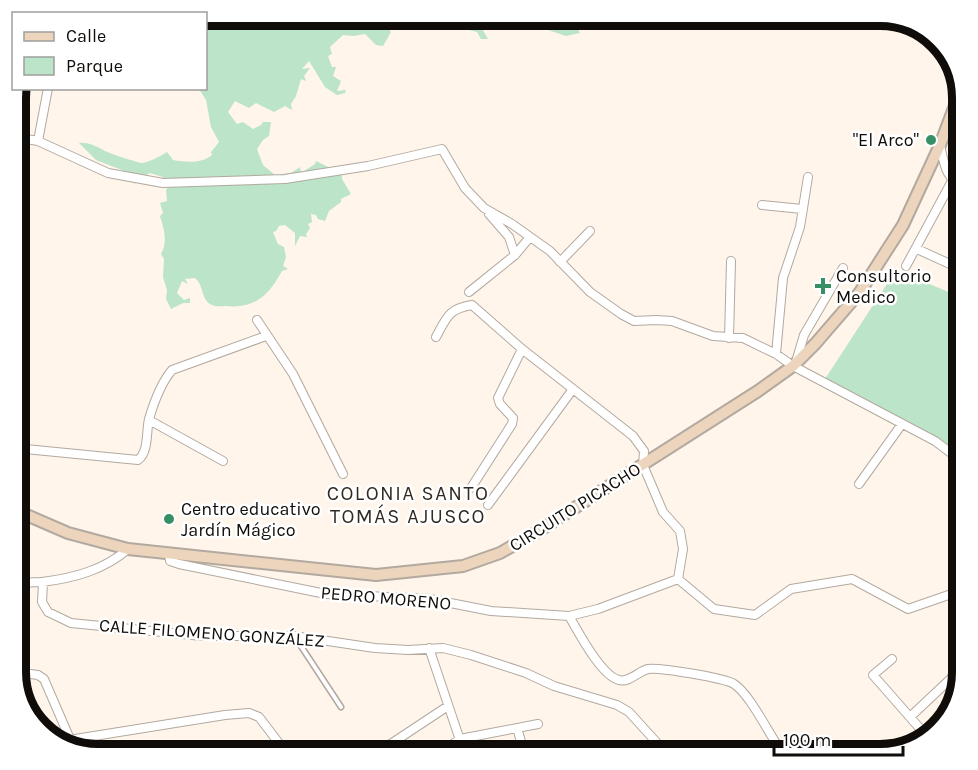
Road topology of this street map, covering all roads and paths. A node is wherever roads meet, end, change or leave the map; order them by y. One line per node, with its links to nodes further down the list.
1 (48, 90): 4 (street)
2 (952, 113): 5 (main road, CIRCUITO PICACHO)
3 (26, 139): 4 (street)
4 (38, 141): 9 (street)
5 (940, 145): 7 (street); 27 (main road, CIRCUITO PICACHO)
6 (808, 177): 10 (street)
7 (952, 181): 13 (street)
8 (762, 205): 10 (street)
9 (484, 208): 12 (street); 14 (street)
10 (802, 209): 26 (street)
11 (590, 231): 16 (street)
12 (530, 237): 14 (street); 16 (street)
13 (917, 249): 17 (street); 18 (street)
14 (515, 255): 20 (street)
15 (731, 261): 24 (street)
16 (560, 262): 24 (street)
17 (952, 265)
18 (906, 266)
19 (843, 268): 27 (street)
20 (469, 292)
21 (257, 320): 22 (street)
22 (266, 336): 29 (street); 35 (street)
23 (436, 337): 25 (street)
24 (729, 338): 26 (street)
25 (522, 350): 28 (street); 37 (street)
26 (776, 354): 27 (street)
27 (794, 364): 30 (street); 34 (main road, CIRCUITO PICACHO)
28 (573, 389): 34 (street); 38 (street)
29 (149, 420): 31 (street); 33 (street)
30 (902, 424): 32 (street); 36 (street)
31 (26, 449)
32 (952, 454)
33 (223, 461)
34 (643, 465): 41 (main road, CIRCUITO PICACHO); 42 (street)
35 (343, 474)
36 (859, 484)
37 (471, 488)
38 (488, 505)
39 (26, 515): 40 (main road, CIRCUITO PICACHO)
40 (128, 549): 41 (main road, CIRCUITO PICACHO); 44 (street)
41 (170, 553): 46 (street, PEDRO MORENO)
42 (678, 579): 45 (street); 46 (street, PEDRO MORENO)
43 (26, 582): 44 (street)
44 (43, 582): 47 (street, CALLE FILOMENO GONZÁLEZ)
45 (952, 594)
46 (569, 616): 67 (street)
47 (294, 636): 48 (street, CALLE FILOMENO GONZÁLEZ); 53 (lane)
48 (429, 648): 52 (street); 66 (street, CALLE FILOMENO GONZÁLEZ)
49 (892, 659): 54 (street)
50 (26, 674): 58 (street)
51 (952, 678): 54 (street)
52 (448, 706): 59 (street); 62 (street)
53 (341, 707)
54 (910, 717): 57 (street)
55 (538, 724): 56 (street)
56 (517, 728): 59 (street); 65 (street)
57 (922, 731)
58 (69, 739)
59 (460, 739): 63 (street); 64 (street)
60 (78, 742): 61 (street)
61 (280, 744)
62 (391, 744)
63 (453, 744)
64 (462, 744)
65 (522, 744)
66 (658, 744)
67 (777, 744)

